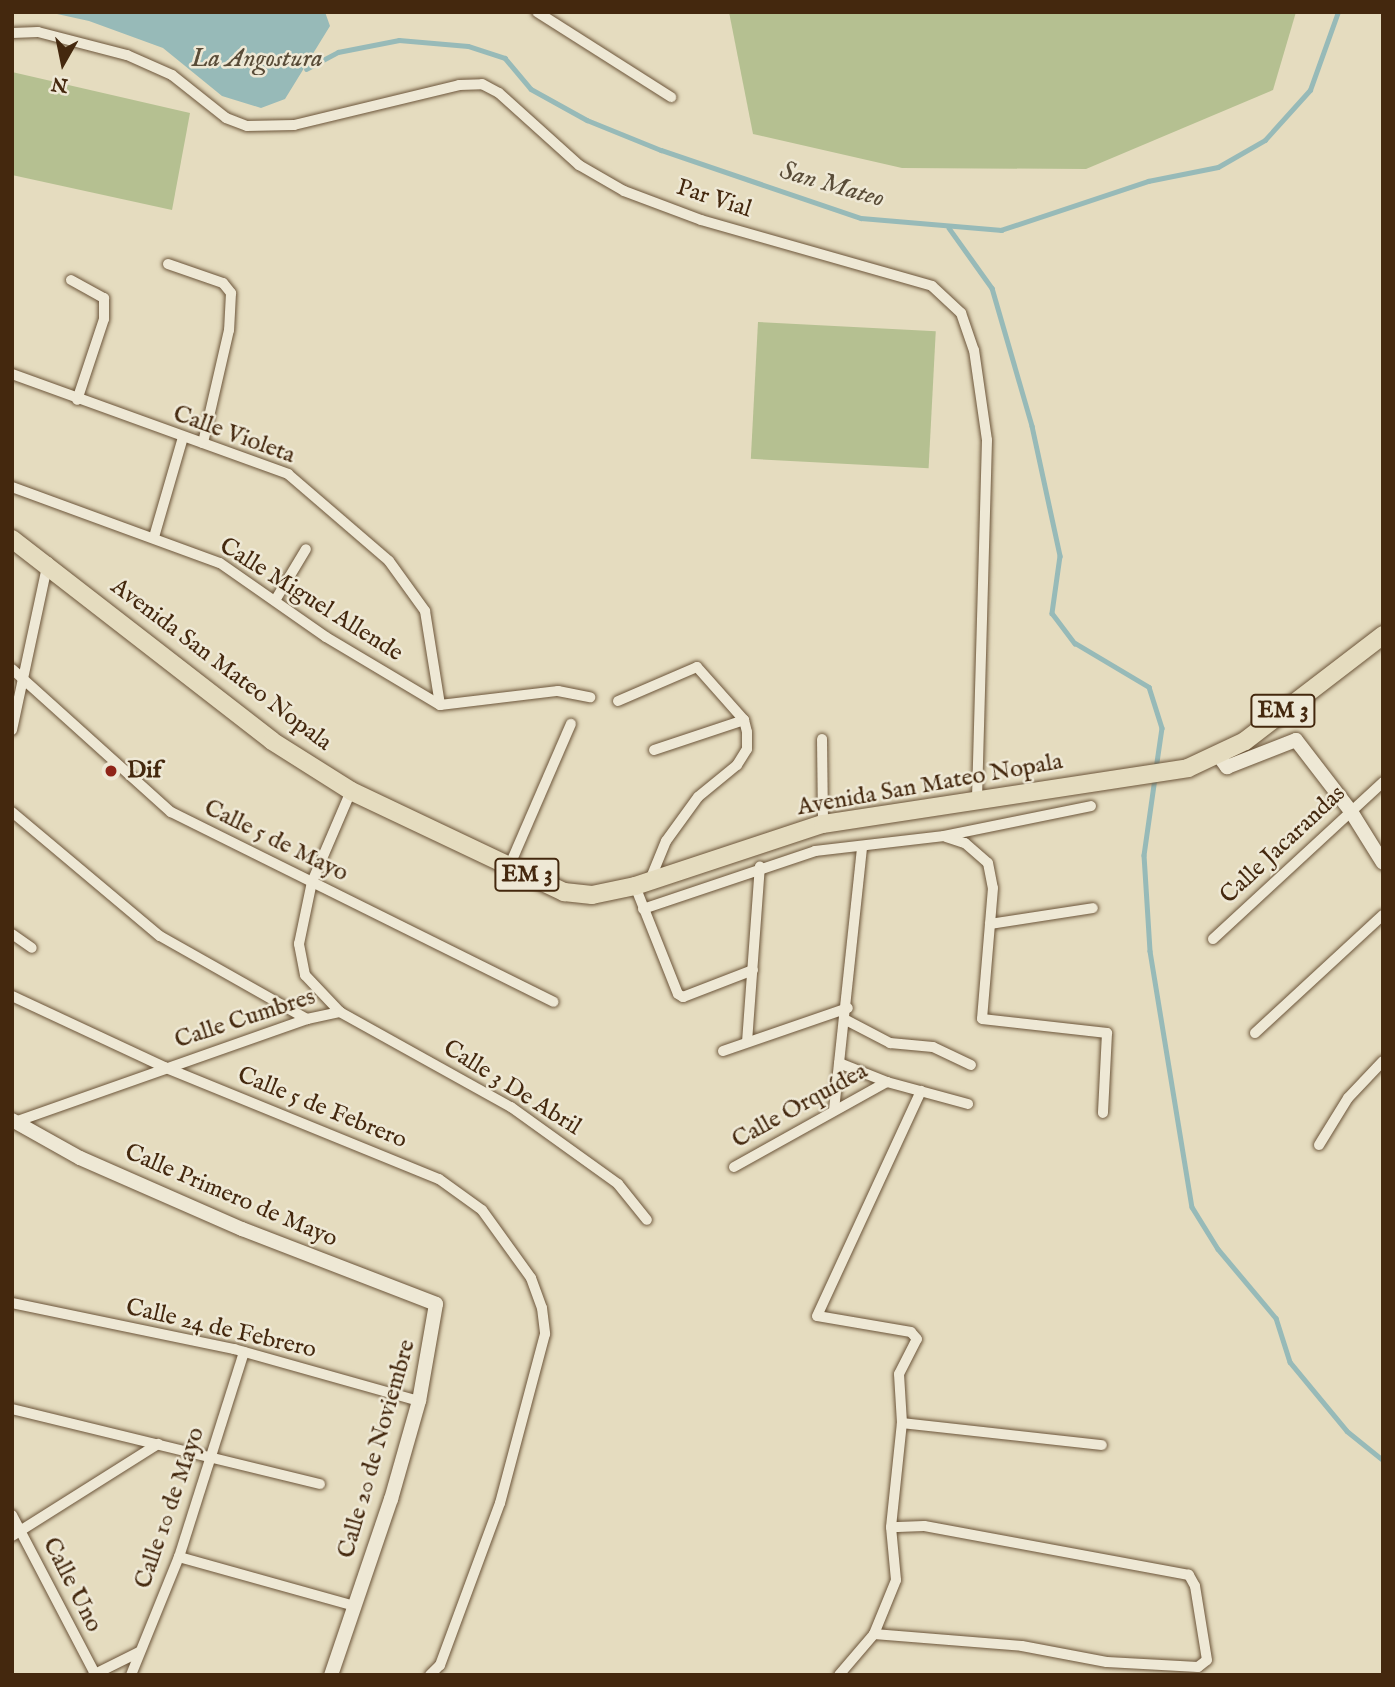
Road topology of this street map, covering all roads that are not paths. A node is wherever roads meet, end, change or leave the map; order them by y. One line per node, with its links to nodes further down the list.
1 (537, 12): 3 (street)
2 (12, 33): 29 (street, Par Vial)
3 (671, 97)
4 (169, 264): 9 (street)
5 (71, 280): 7 (street)
6 (12, 374): 7 (street, Calle Violeta)
7 (76, 400): 8 (street, Calle Violeta)
8 (183, 438): 9 (street, Calle Violeta); 11 (street)
9 (203, 443): 20 (street, Calle Violeta)
10 (12, 487): 11 (street, Calle Miguel Allende)
11 (154, 537): 15 (street, Calle Miguel Allende)
12 (12, 539): 14 (main road, Avenida San Mateo Nopala / EM 3)
13 (306, 549): 15 (street)
14 (48, 562): 17 (street); 28 (main road, Avenida San Mateo Nopala / EM 3)
15 (276, 599): 20 (street, Calle Miguel Allende)
16 (1383, 635): 26 (main road, Avenida San Mateo Nopala / EM 3)
17 (17, 673): 23 (street); 39 (street, Calle 5 de Mayo)
18 (590, 696): 20 (street)
19 (618, 701): 21 (street)
20 (440, 705)
21 (744, 719): 25 (street); 40 (street)
22 (570, 724): 38 (street)
23 (12, 730)
24 (822, 739): 33 (street)
25 (654, 750)
26 (1219, 756): 29 (main road, Avenida San Mateo Nopala / EM 3); 31 (street)
27 (1383, 782): 31 (street, Calle Jacarandas)
28 (351, 791): 38 (main road, Avenida San Mateo Nopala / EM 3); 39 (street, Calle Cumbres)
29 (977, 801): 33 (main road, Avenida San Mateo Nopala / EM 3)
30 (1091, 806): 34 (street)
31 (1350, 810): 36 (street); 46 (street, Calle Jacarandas)
32 (12, 812): 53 (street)
33 (823, 824): 40 (main road, Avenida San Mateo Nopala / EM 3)
34 (944, 836): 35 (street); 44 (street)
35 (862, 846): 37 (street); 52 (street)
36 (1383, 863)
37 (760, 866): 42 (street); 48 (street)
38 (509, 867): 40 (main road, Avenida San Mateo Nopala / EM 3)
39 (312, 882): 50 (street, Calle 5 de Mayo); 51 (street, Calle Cumbres)
40 (643, 883): 42 (street)
41 (1093, 908): 44 (street)
42 (643, 909): 48 (street)
43 (1383, 915): 54 (street)
44 (990, 924): 65 (street)
45 (12, 934): 47 (street)
46 (1213, 939)
47 (32, 948)
48 (753, 970): 55 (street)
49 (12, 996): 60 (street, Calle 5 de Febrero)
50 (553, 1002)
51 (340, 1012): 53 (street, Calle Cumbres); 69 (street, Calle 3 De Abril)
52 (847, 1014): 55 (street); 58 (street); 59 (street)
53 (307, 1019): 60 (street, Calle Cumbres)
54 (1255, 1033)
55 (747, 1042): 56 (street)
56 (723, 1051)
57 (1383, 1061): 67 (street)
58 (839, 1063): 61 (street); 64 (street)
59 (971, 1065)
60 (164, 1068): 66 (street, Calle Cumbres); 91 (street, Calle 5 de Febrero)
61 (887, 1082): 62 (street, Calle Orquídea); 64 (street, Calle Orquídea)
62 (921, 1091): 63 (street, Calle Orquídea); 75 (street)
63 (968, 1104)
64 (834, 1110): 68 (street, Calle Orquídea)
65 (1102, 1113)
66 (13, 1121): 71 (street, Calle Primero de Mayo)
67 (1319, 1144)
68 (734, 1167)
69 (647, 1220)
70 (12, 1303): 72 (street, Calle 24 de Febrero)
71 (436, 1304): 73 (street, Calle 20 de Noviembre)
72 (244, 1352): 73 (street, Calle 24 de Febrero); 78 (street, Calle 10 de Mayo)
73 (419, 1401): 84 (street, Calle 20 de Noviembre)
74 (12, 1409): 76 (street)
75 (902, 1423): 77 (street); 81 (street)
76 (158, 1444): 78 (street); 82 (street)
77 (1102, 1446)
78 (210, 1457): 79 (street); 83 (street, Calle 10 de Mayo)
79 (320, 1484)
80 (12, 1515): 82 (street, Calle Uno)
81 (891, 1527): 85 (street); 87 (street)
82 (17, 1533): 88 (street, Calle Uno)
83 (179, 1557): 84 (street); 86 (street, Calle 10 de Mayo)
84 (354, 1606): 90 (street, Calle 20 de Noviembre)
85 (874, 1634): 87 (street); 92 (street)
86 (139, 1652): 88 (street); 89 (street, Calle 10 de Mayo)
87 (1107, 1662): 93 (street)
88 (94, 1674)
89 (131, 1675)
90 (331, 1675)
91 (430, 1675)
92 (839, 1675)
93 (1105, 1675)

